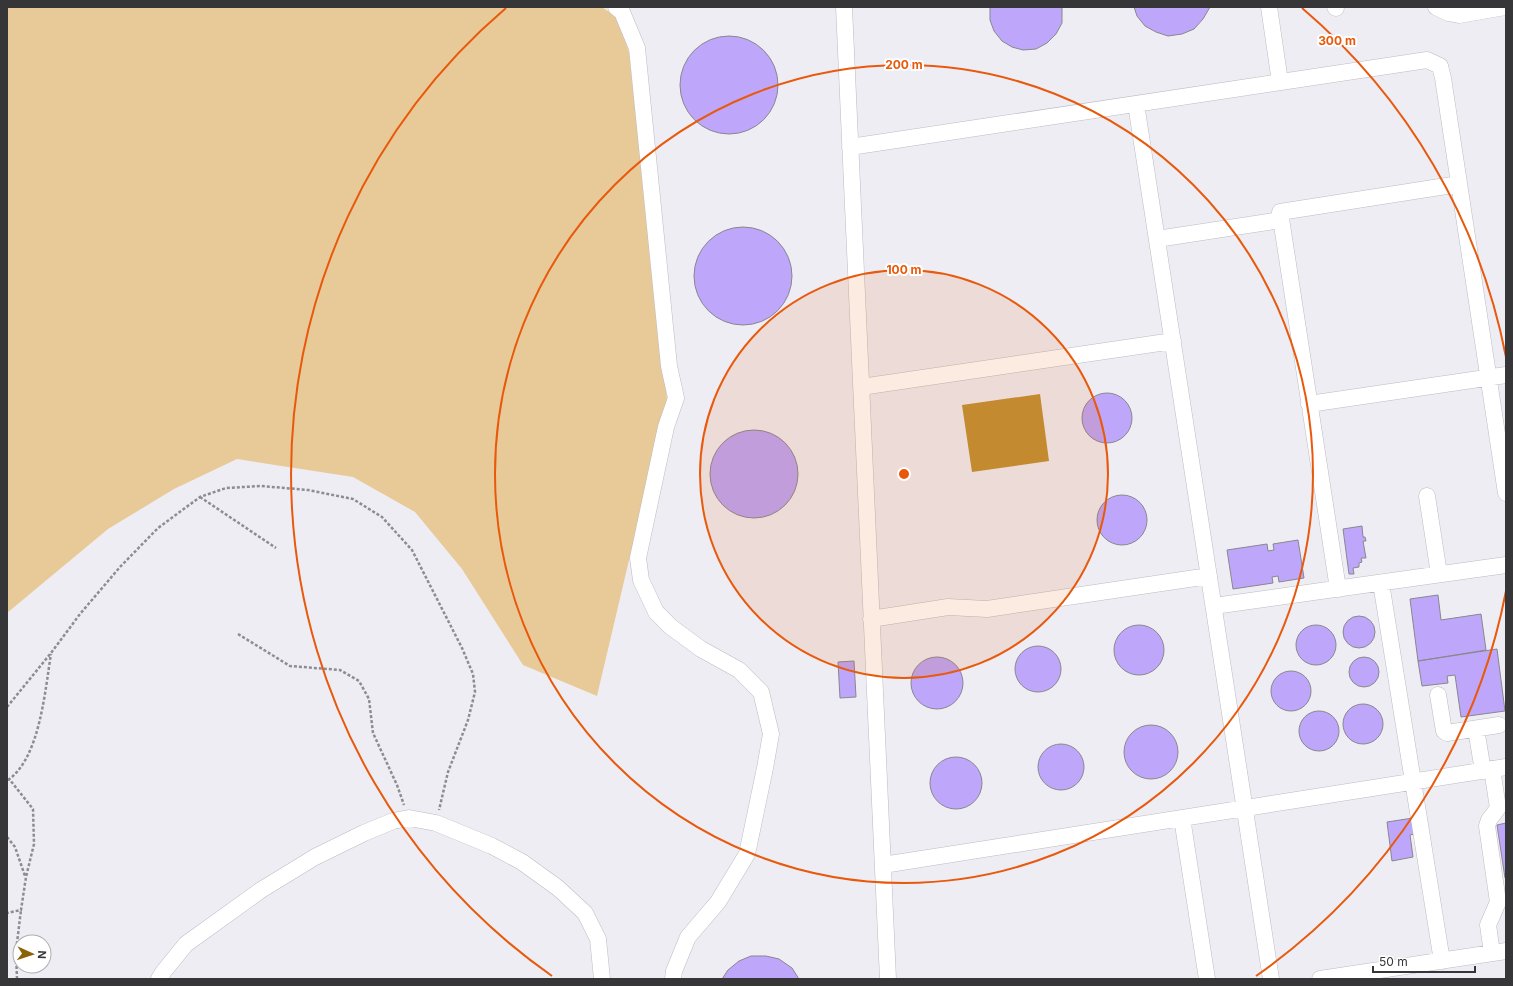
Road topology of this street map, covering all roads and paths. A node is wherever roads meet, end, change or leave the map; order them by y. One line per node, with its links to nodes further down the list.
1 (616, 7): 52 (lane)
2 (844, 7): 8 (lane)
3 (1269, 7): 6 (lane)
4 (1436, 7): 5 (lane)
5 (1505, 7)
6 (1280, 82): 7 (lane); 9 (lane)
7 (1136, 104): 8 (lane); 11 (lane)
8 (850, 147): 15 (lane)
9 (1459, 184): 10 (lane); 14 (lane)
10 (1281, 220): 11 (lane); 16 (lane)
11 (1157, 239): 12 (lane)
12 (1173, 341): 15 (lane); 23 (lane)
13 (1506, 375): 14 (lane)
14 (1489, 378): 16 (lane); 17 (lane)
15 (861, 387): 27 (lane)
16 (1309, 404): 25 (lane)
17 (1506, 493)
18 (1427, 496): 22 (lane)
19 (200, 497): 20 (path); 29 (path); 40 (path)
20 (276, 548)
21 (1506, 565): 22 (lane)
22 (1439, 574): 24 (lane)
23 (1209, 576): 26 (lane); 27 (lane)
24 (1381, 583): 25 (lane); 36 (lane)
25 (1338, 589): 26 (lane)
26 (1214, 606): 37 (lane)
27 (872, 619): 42 (lane)
28 (238, 634): 38 (path)
29 (51, 653): 31 (path); 35 (path)
30 (1438, 695): 33 (lane)
31 (7, 707)
32 (1499, 724): 33 (lane)
33 (1476, 729): 34 (lane)
34 (1494, 769): 36 (lane); 46 (lane)
35 (8, 780): 43 (path)
36 (1414, 781): 37 (lane); 47 (lane)
37 (1246, 808): 39 (lane); 55 (lane)
38 (409, 818): 40 (lane); 50 (lane)
39 (1182, 818): 42 (lane); 54 (lane)
40 (436, 822): 51 (lane)
41 (7, 837): 43 (path)
42 (883, 866): 53 (lane)
43 (26, 877): 44 (path)
44 (21, 910): 45 (path); 49 (path)
45 (7, 913)
46 (1499, 952): 47 (lane)
47 (1442, 961): 48 (lane)
48 (1401, 973): 56 (lane)
49 (17, 979)
50 (159, 979)
51 (602, 979)
52 (673, 979)
53 (888, 979)
54 (1207, 979)
55 (1271, 979)
56 (1320, 979)

